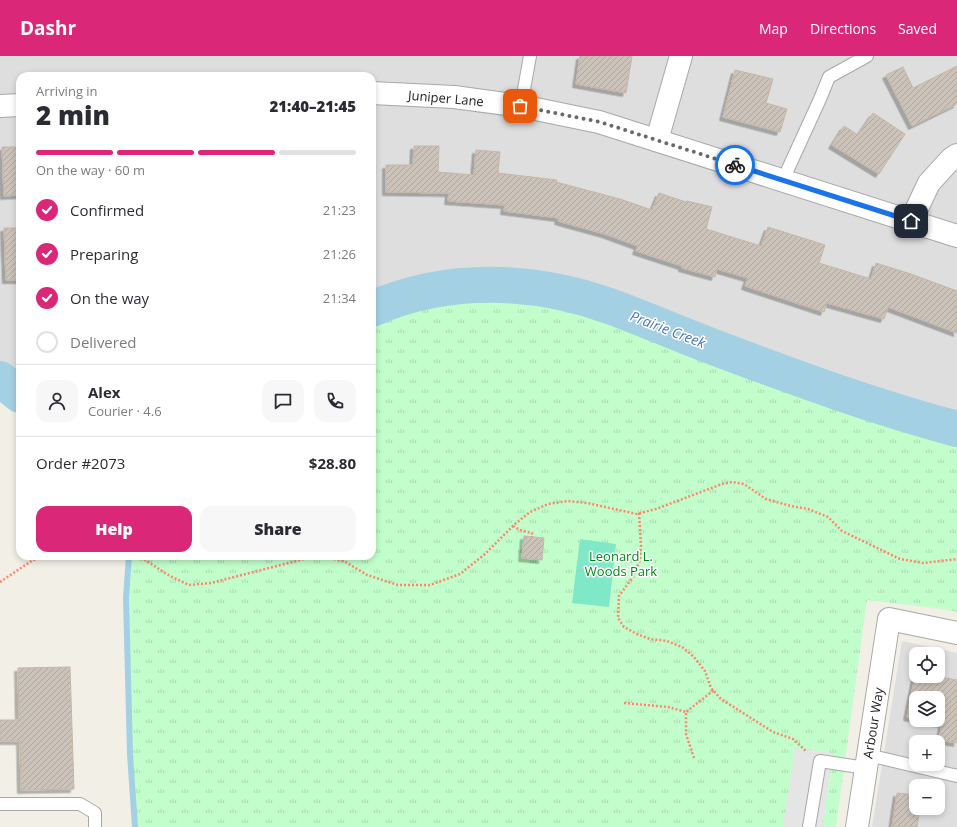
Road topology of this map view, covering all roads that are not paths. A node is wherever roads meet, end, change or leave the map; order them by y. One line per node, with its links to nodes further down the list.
1 (530, 56): 7 (lane)
2 (681, 56): 8 (street)
3 (867, 56): 10 (lane)
4 (376, 93): 7 (street, Juniper Lane)
5 (16, 105): 6 (street)
6 (0, 106)
7 (520, 106): 8 (street, Juniper Lane)
8 (656, 140): 10 (street, Juniper Lane)
9 (957, 155): 11 (street)
10 (783, 180): 11 (street, Juniper Lane)
11 (911, 221): 12 (street, Juniper Lane)
12 (957, 236)
13 (957, 633): 14 (street, Arbour Way)
14 (867, 762): 15 (lane); 18 (lane); 19 (street, Arbour Way)
15 (957, 776)
16 (0, 804): 17 (lane)
17 (95, 827)
18 (809, 827)
19 (856, 827)

